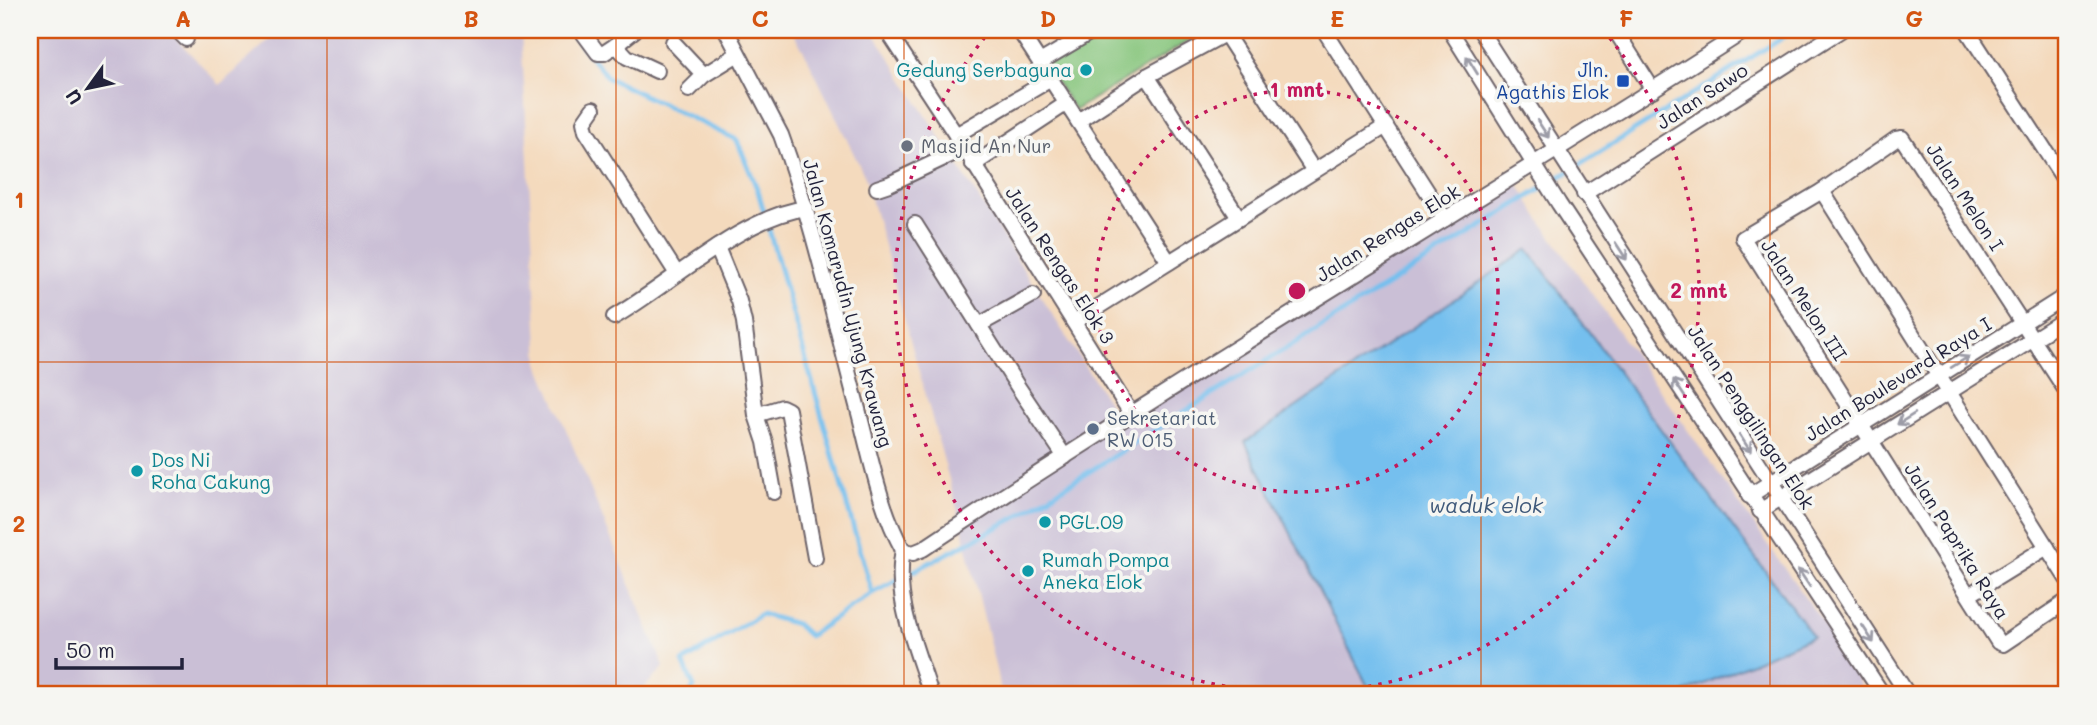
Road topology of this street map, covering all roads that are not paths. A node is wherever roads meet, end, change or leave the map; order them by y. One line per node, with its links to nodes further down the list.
1 (581, 30): 16 (street)
2 (635, 30): 16 (street)
3 (726, 30): 17 (street, Jalan Komarudin Ujung Krawang)
4 (887, 30): 29 (street, Jalan Rengas Elok 3)
5 (1019, 30): 18 (street)
6 (1094, 30): 18 (street)
7 (1324, 30): 28 (street)
8 (1450, 30): 33 (street, one-way to 8)
9 (1480, 30): 31 (street, Jalan Penggilingan Elok, one-way to 31)
10 (1615, 30): 24 (street)
11 (1745, 30): 24 (street, Jalan Rengas Elok)
12 (1841, 30): 37 (street, Jalan Sawo)
13 (1967, 30): 35 (street)
14 (1227, 31): 21 (street); 34 (street)
15 (673, 43): 20 (street)
16 (616, 44): 19 (street)
17 (738, 54): 20 (street); 39 (street, Jalan Komarudin Ujung Krawang)
18 (1040, 62): 22 (street)
19 (657, 71)
20 (704, 75): 23 (street)
21 (1147, 76): 27 (street); 40 (street)
22 (1051, 79): 25 (street); 29 (street)
23 (689, 90)
24 (1653, 90): 31 (street, Jalan Rengas Elok)
25 (1066, 103): 27 (street); 32 (street)
26 (593, 109): 45 (street)
27 (1078, 121): 44 (street)
28 (1386, 126): 34 (street); 41 (street)
29 (956, 135): 30 (street, Jalan Rengas Elok 3)
30 (963, 149): 32 (street, Jalan Rengas Elok 3); 36 (street)
31 (1560, 155): 33 (street, Jalan Rengas Elok); 37 (street, Jalan Penggilingan Elok)
32 (973, 165): 50 (street, Jalan Rengas Elok 3)
33 (1537, 169): 41 (street, Jalan Rengas Elok); 64 (street, one-way to 33)
34 (1314, 171): 40 (street)
35 (2067, 184)
36 (877, 188)
37 (1581, 189): 62 (street, Jalan Penggilingan Elok, one-way to 62)
38 (1822, 191): 51 (street, Jalan Melon I); 54 (street); 59 (street, Jalan Melon III)
39 (806, 208): 43 (street); 68 (street, Jalan Komarudin Ujung Krawang)
40 (1239, 218): 44 (street)
41 (1445, 219): 58 (street, Jalan Rengas Elok)
42 (915, 224): 52 (street)
43 (717, 247): 45 (street); 57 (street)
44 (1169, 262): 50 (street)
45 (677, 274): 48 (street)
46 (1032, 295): 52 (street)
47 (2067, 295): 51 (street, Jalan Boulevard Raya I)
48 (614, 317)
49 (2067, 318): 53 (street, Jalan Boulevard Raya I)
50 (1074, 322): 58 (street, Jalan Rengas Elok 3)
51 (2023, 323): 53 (street); 54 (street, Jalan Boulevard Raya I, one-way to 51)
52 (979, 325): 61 (street)
53 (2034, 339): 55 (street, Jalan Boulevard Raya I); 56 (street)
54 (1939, 376): 55 (street); 59 (street, Jalan Boulevard Raya I)
55 (1950, 392): 60 (street, Jalan Boulevard Raya I, one-way to 60); 67 (street)
56 (2067, 392)
57 (757, 415): 63 (street); 69 (street)
58 (1132, 415): 61 (street, Jalan Rengas Elok)
59 (1861, 425): 60 (street, Jalan Paprika Raya); 62 (street, Jalan Boulevard Raya I)
60 (1871, 441): 65 (street, Jalan Boulevard Raya I); 71 (street, Jalan Paprika Raya)
61 (1065, 457): 68 (street, Jalan Rengas Elok)
62 (1770, 482): 64 (street, Jalan Boulevard Raya I); 65 (street, Jalan Penggilingan Elok)
63 (774, 492)
64 (1749, 496): 66 (street)
65 (1780, 498): 66 (street, Jalan Boulevard Raya I); 75 (street, Jalan Penggilingan Elok, one-way to 75)
66 (1760, 511): 74 (street, one-way to 66)
67 (2047, 547): 70 (street); 71 (street)
68 (903, 550): 73 (street)
69 (815, 558)
70 (2067, 579)
71 (1969, 596): 72 (street, Jalan Paprika Raya)
72 (2067, 601)
73 (931, 695)
74 (1883, 695)
75 (1908, 695)

